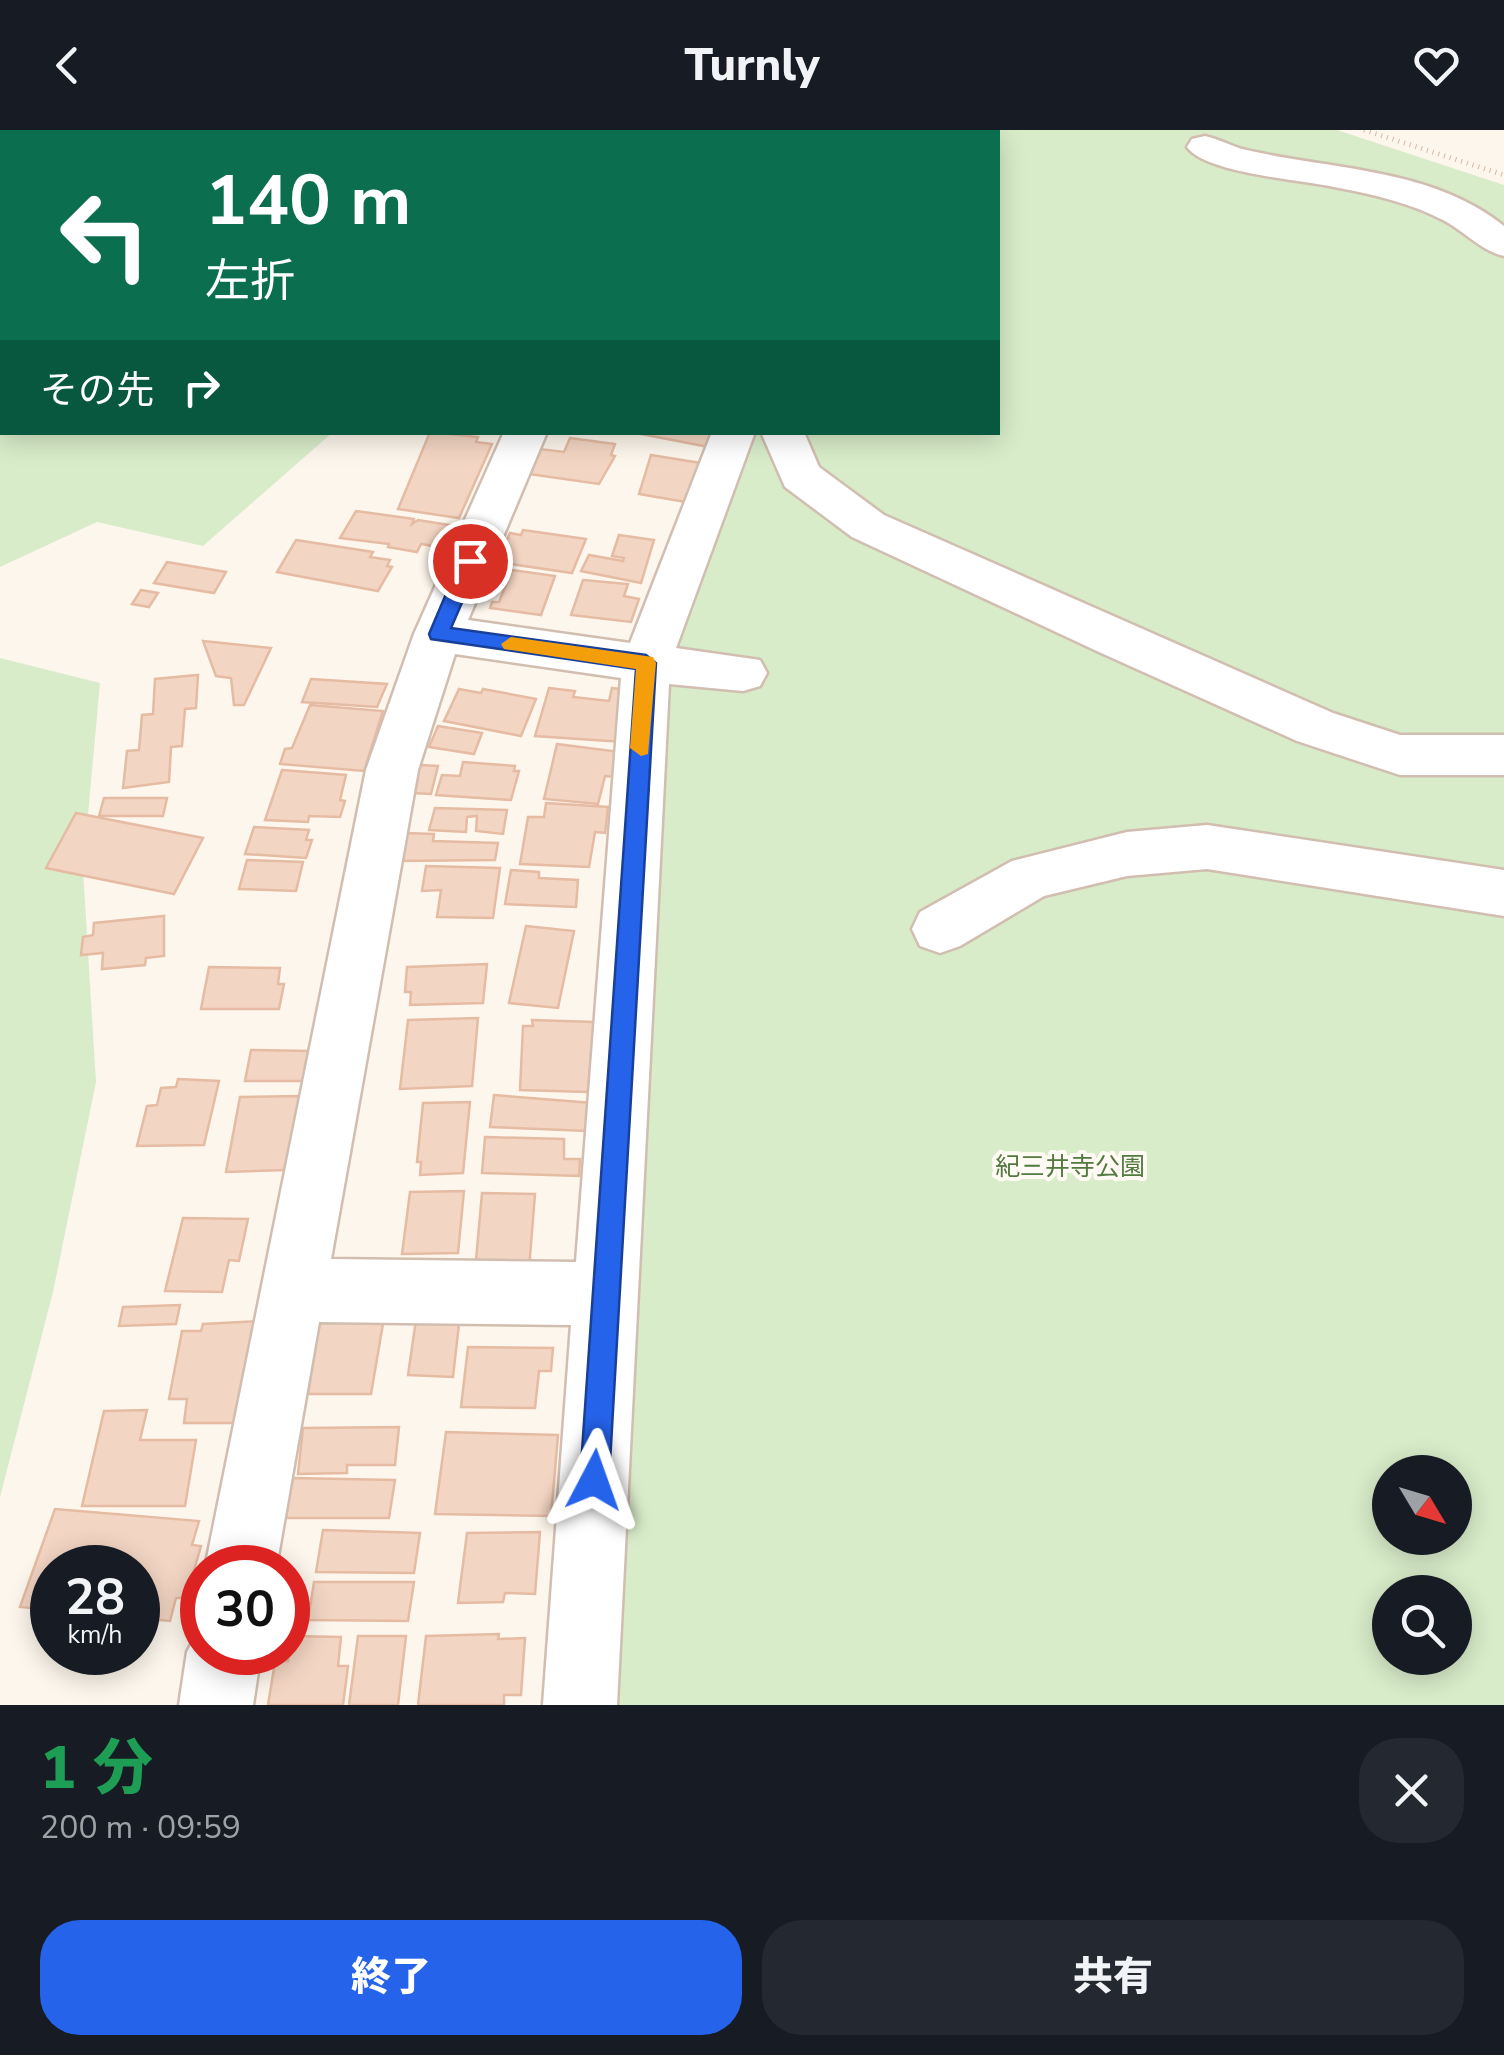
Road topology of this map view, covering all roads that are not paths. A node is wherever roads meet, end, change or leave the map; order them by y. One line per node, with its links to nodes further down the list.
1 (1205, 147): 2 (street)
2 (1504, 245)
3 (525, 435): 6 (street)
4 (733, 435): 7 (street)
5 (783, 435): 9 (street)
6 (438, 634): 7 (street); 12 (street)
7 (646, 663): 8 (street); 13 (street)
8 (743, 673)
9 (1504, 754)
10 (1504, 893): 11 (street)
11 (940, 930)
12 (293, 1290): 13 (street); 14 (street)
13 (606, 1294): 17 (street)
14 (244, 1545)
15 (221, 1675): 16 (street)
16 (216, 1705)
17 (580, 1705)

